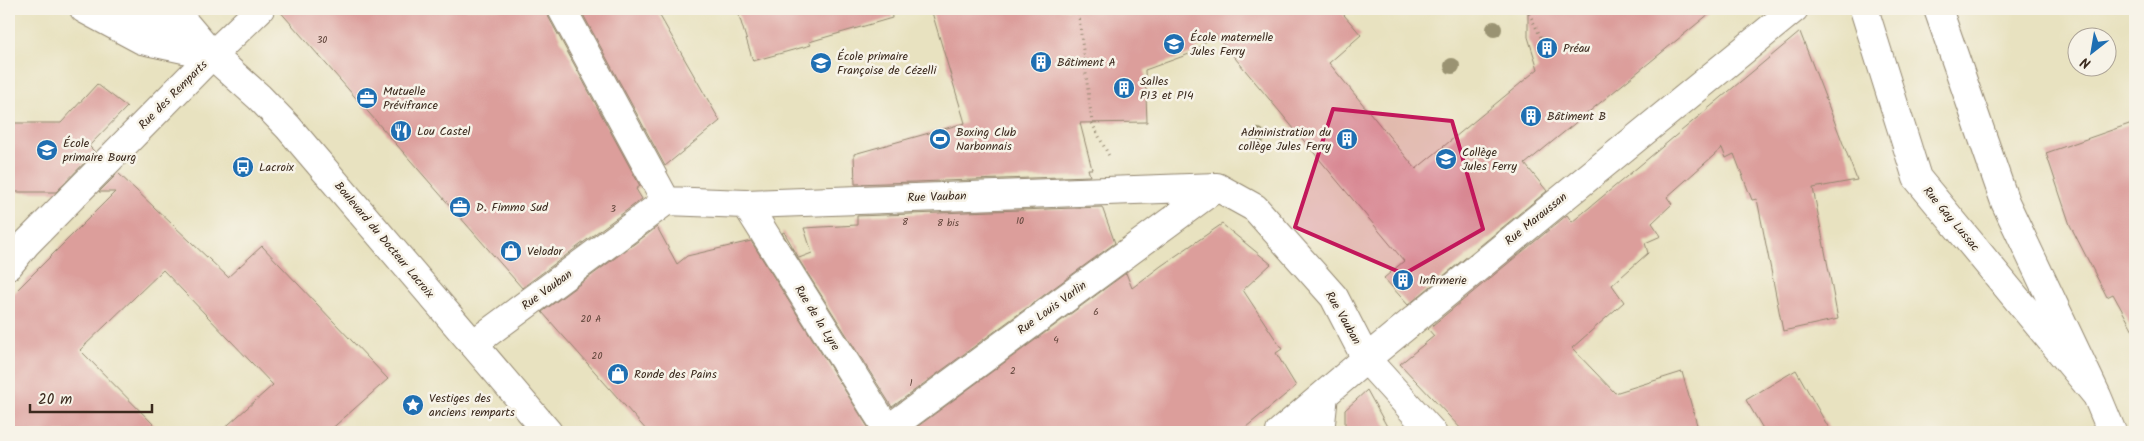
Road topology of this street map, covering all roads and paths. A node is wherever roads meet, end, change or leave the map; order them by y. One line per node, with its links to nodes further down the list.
1 (84, 9): 11 (street)
2 (135, 9): 11 (street, Boulevard du Docteur Lacroix)
3 (173, 9): 11 (street, Boulevard du Docteur Lacroix)
4 (260, 9): 11 (street, Rue des Remparts)
5 (562, 9): 15 (street)
6 (1078, 9): 14 (path)
7 (1527, 9): 12 (path)
8 (1794, 9): 19 (street, Rue Maraussan)
9 (1864, 9): 21 (street, Rue Gay Lussac)
10 (1938, 9): 21 (street, Rue Gay Lussac)
11 (212, 55): 17 (street, Rue des Remparts); 18 (street, Boulevard du Docteur Lacroix)
12 (1551, 58)
13 (1217, 187): 14 (street, Rue Vauban); 19 (street, Rue Vauban); 22 (street, Rue Louis Varlin)
14 (1126, 190): 16 (street, Rue Vauban)
15 (666, 201): 16 (street, Rue Vauban); 18 (street, Rue Vauban)
16 (746, 204): 22 (street, Rue de la Lyre)
17 (9, 265)
18 (473, 344): 23 (street, Boulevard du Docteur Lacroix)
19 (1366, 359): 20 (street, Rue Maraussan); 26 (street, Rue Vauban)
20 (1324, 395): 24 (street, Rue Maraussan); 25 (street)
21 (2097, 396): 27 (street, Rue Gay Lussac)
22 (888, 431)
23 (548, 432)
24 (1280, 432)
25 (1320, 432)
26 (1432, 432)
27 (2112, 432)

